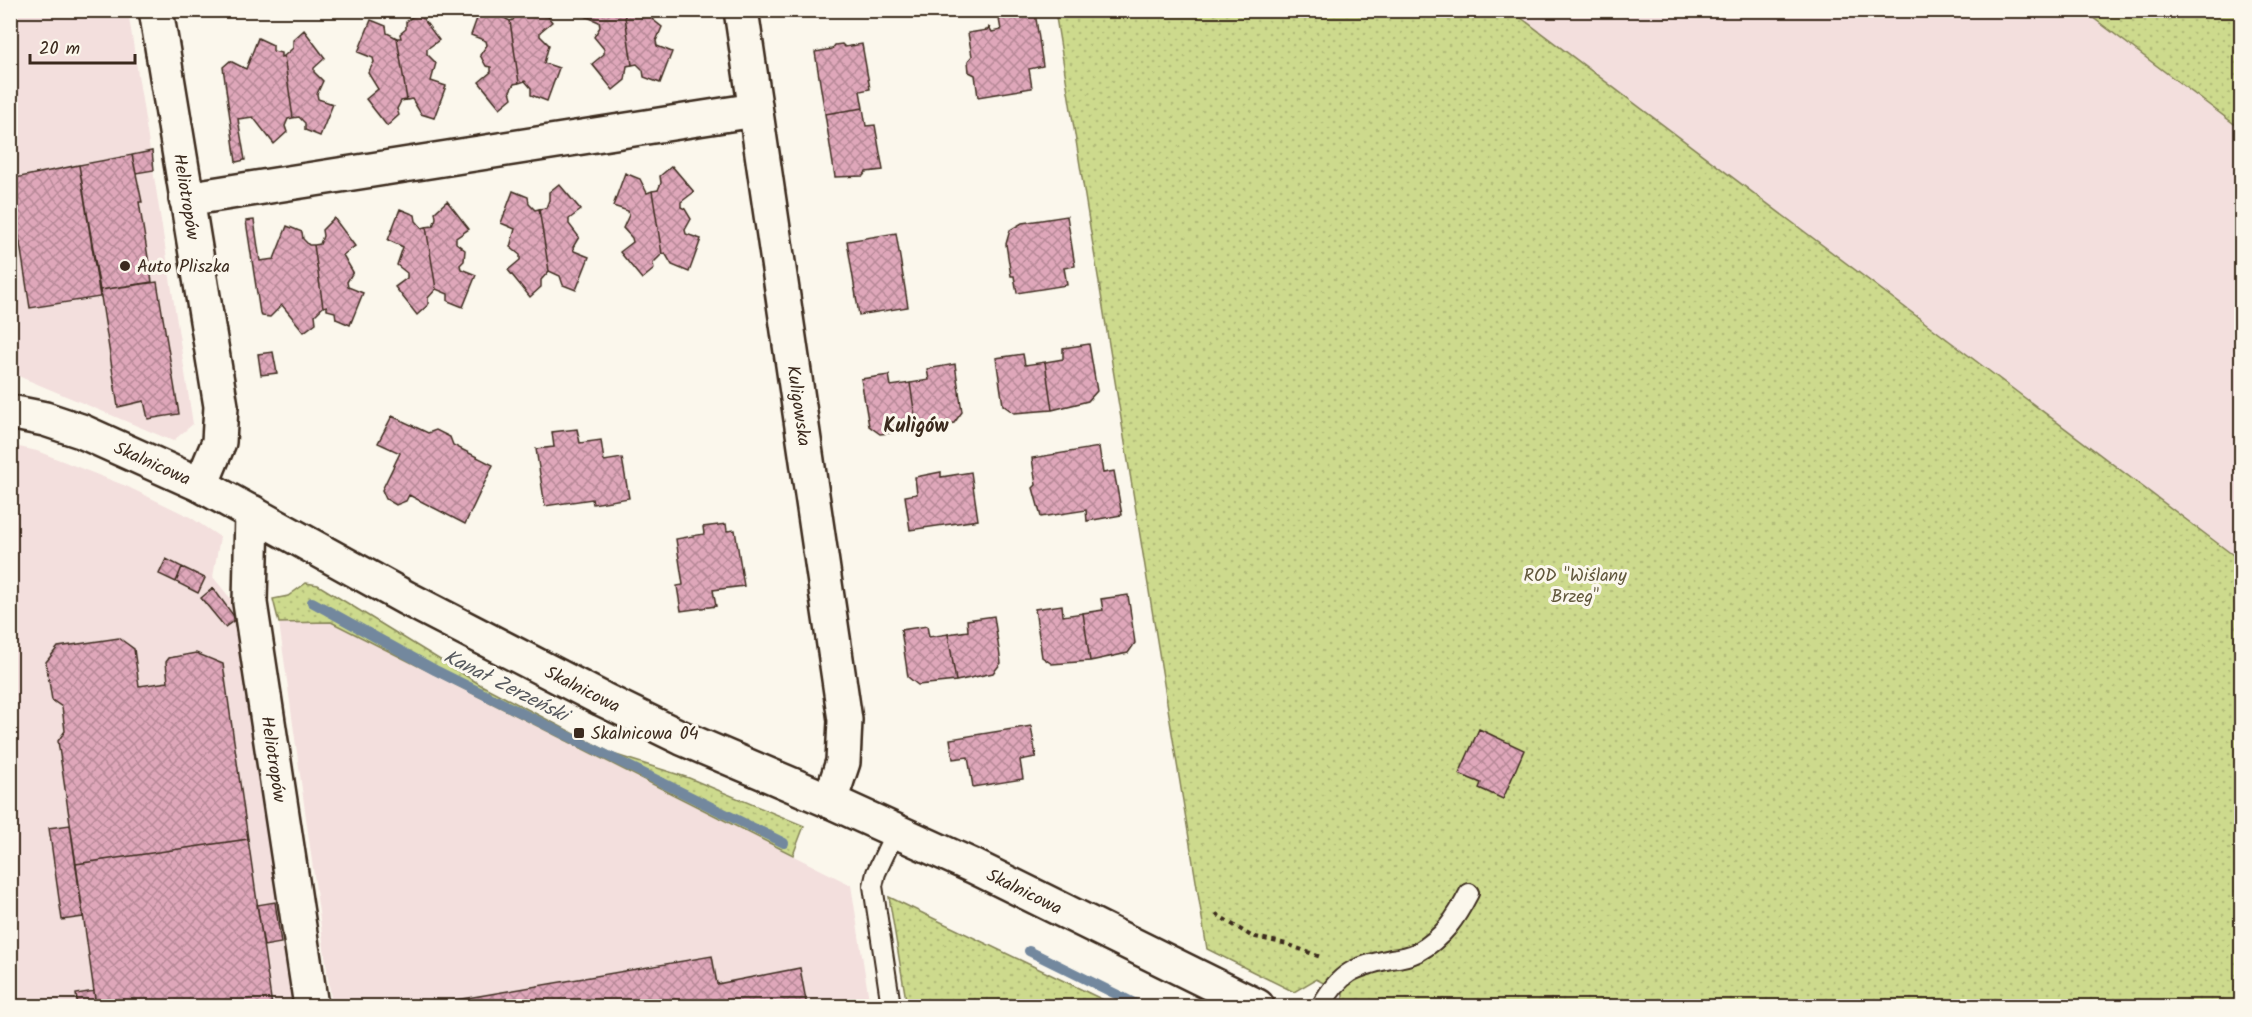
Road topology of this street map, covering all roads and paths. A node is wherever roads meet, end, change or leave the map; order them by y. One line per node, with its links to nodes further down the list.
1 (156, 10): 4 (street, Heliotropów)
2 (741, 10): 3 (street, Kuligowska)
3 (755, 110): 4 (street); 8 (street, Kuligowska)
4 (186, 199): 6 (street, Heliotropów)
5 (10, 412): 6 (street, Skalnicowa)
6 (201, 485): 7 (street, Skalnicowa)
7 (252, 512): 8 (street, Skalnicowa); 13 (street, Heliotropów)
8 (830, 801): 9 (street, Skalnicowa)
9 (896, 830): 14 (lane); 15 (street, Skalnicowa)
10 (1469, 893): 12 (lane)
11 (1216, 914): 12 (path)
12 (1352, 969): 16 (lane)
13 (311, 1006)
14 (891, 1006)
15 (1257, 1006)
16 (1322, 1006)

